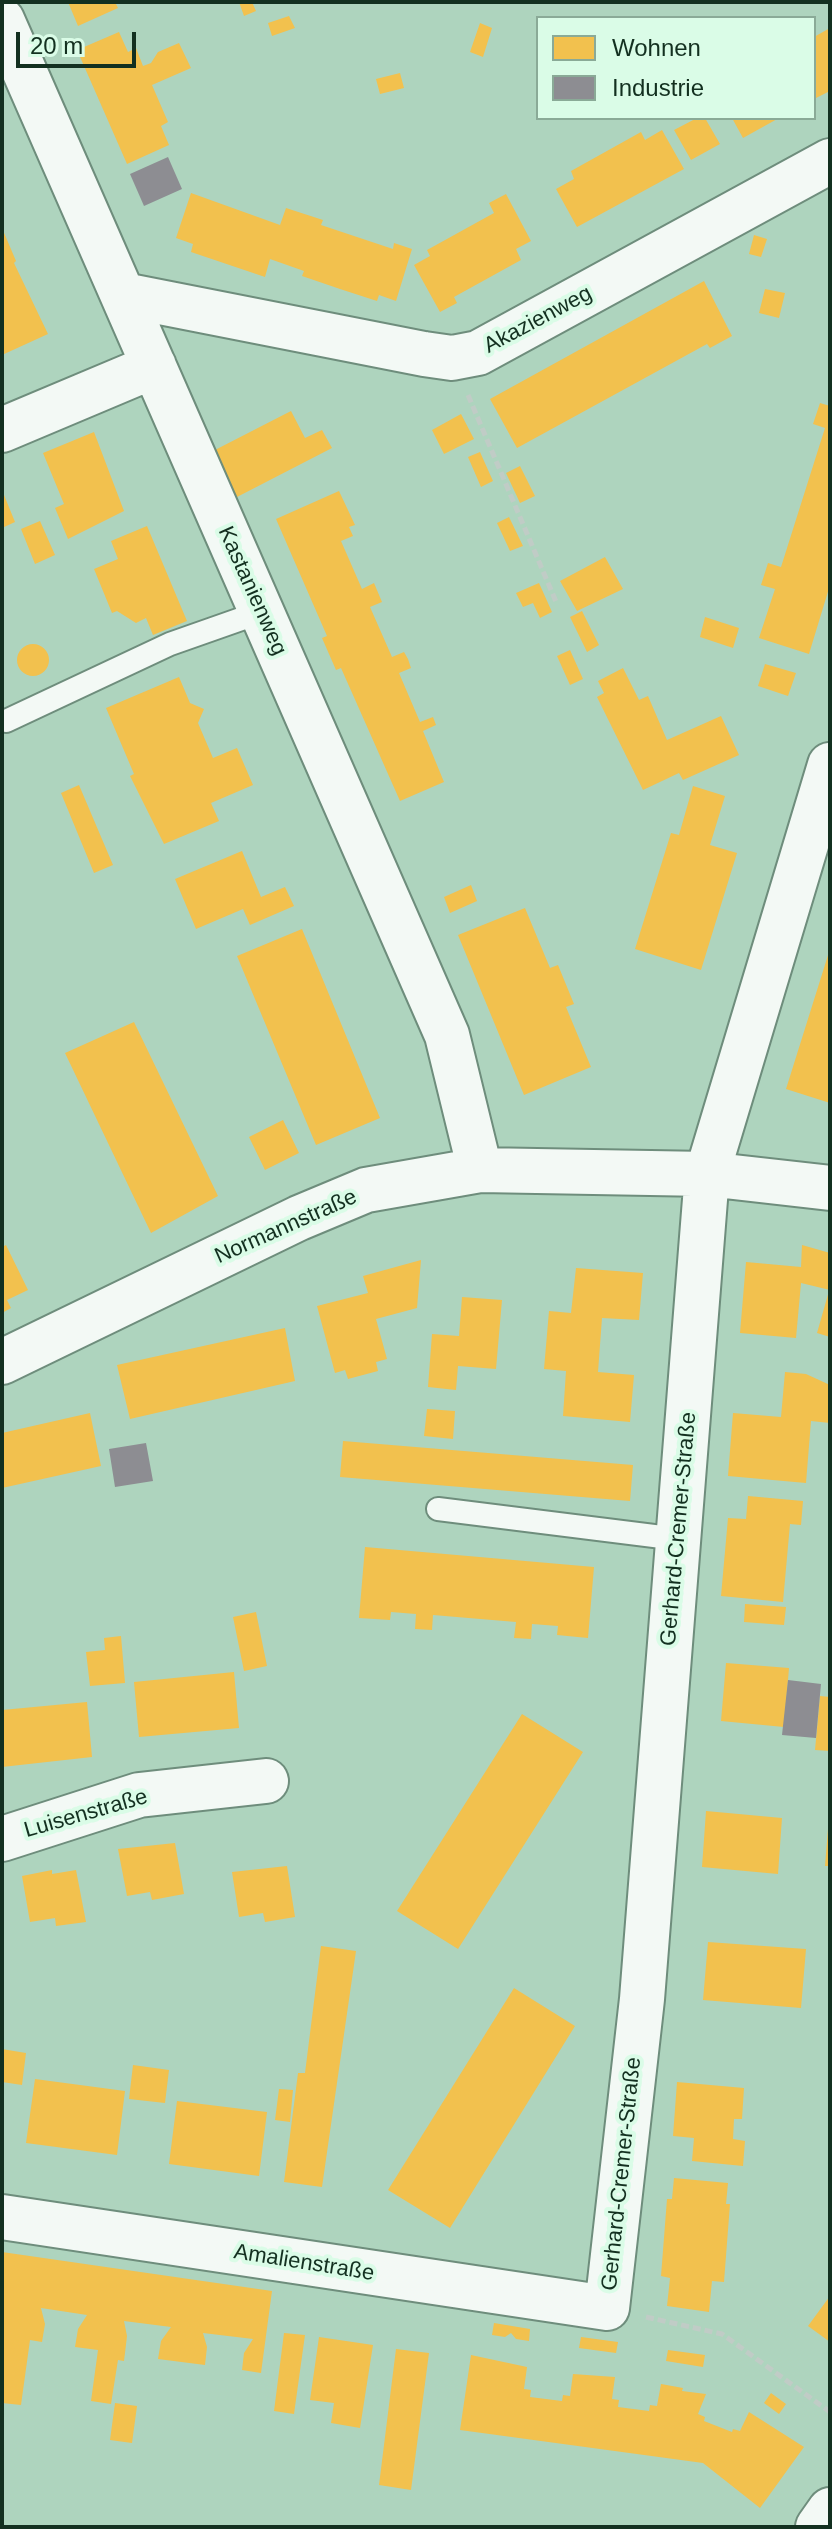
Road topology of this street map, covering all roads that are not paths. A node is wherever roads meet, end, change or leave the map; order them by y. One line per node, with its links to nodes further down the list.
1 (2, 20): 3 (street, Kastanienweg)
2 (830, 161): 3 (street, Akazienweg)
3 (124, 295): 4 (street, Kastanienweg)
4 (154, 366): 5 (street); 6 (street, Kastanienweg)
5 (2, 430)
6 (261, 612): 7 (lane); 9 (street, Kastanienweg)
7 (6, 721)
8 (830, 765): 10 (street, Gerhard-Cremer-Straße)
9 (480, 1170): 10 (street, Normannstraße); 12 (street, Normannstraße)
10 (707, 1174): 11 (street, Normannstraße); 14 (street, Gerhard-Cremer-Straße)
11 (830, 1188)
12 (2, 1362)
13 (438, 1509): 14 (lane)
14 (678, 1539): 18 (street, Gerhard-Cremer-Straße)
15 (266, 1781): 16 (street, Luisenstraße)
16 (2, 1839)
17 (2, 2217): 18 (street, Amalienstraße)
18 (607, 2308)
19 (830, 2510): 20 (street)
20 (818, 2527)

